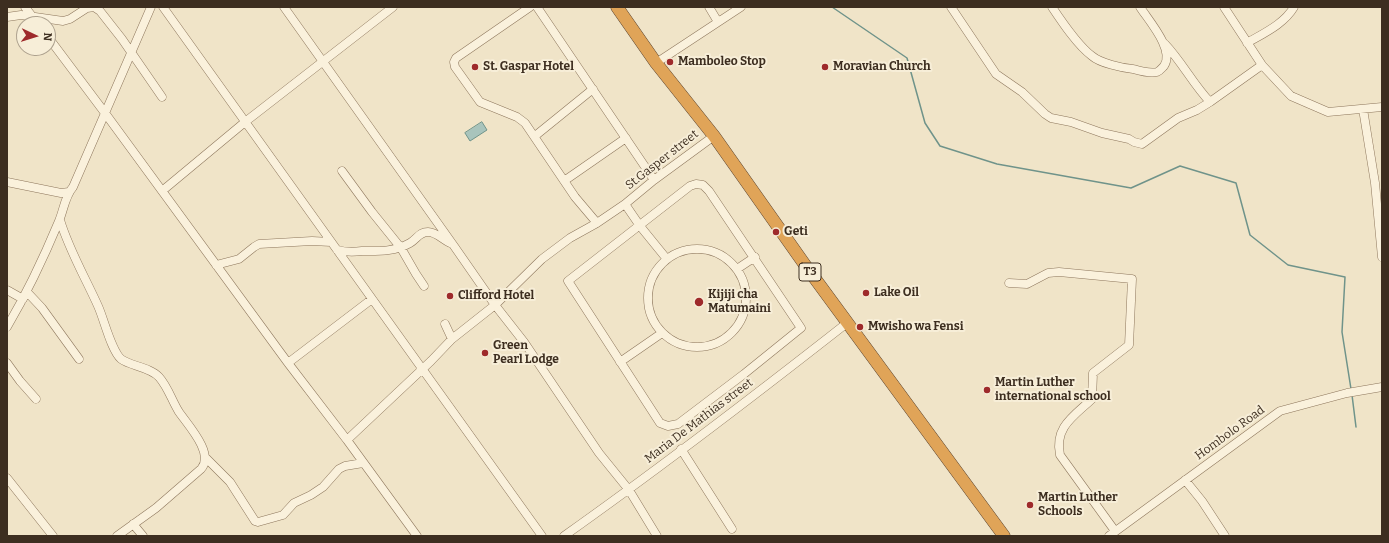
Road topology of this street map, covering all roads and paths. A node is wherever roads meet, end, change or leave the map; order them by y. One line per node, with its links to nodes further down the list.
1 (25, 7): 16 (street)
2 (151, 7): 22 (street)
3 (163, 7): 32 (street)
4 (284, 7): 23 (street)
5 (394, 7): 23 (street)
6 (530, 7): 33 (street)
7 (537, 7): 26 (street)
8 (617, 7): 24 (highway, T3)
9 (709, 7): 18 (street)
10 (741, 7): 18 (street)
11 (951, 7): 28 (street)
12 (1052, 7): 20 (street)
13 (1140, 7): 20 (street)
14 (1224, 7): 19 (street)
15 (1294, 7): 19 (street)
16 (32, 16)
17 (56, 19): 22 (street)
18 (718, 22): 24 (street)
19 (1247, 43): 25 (street)
20 (1164, 44): 28 (street)
21 (56, 48): 31 (street)
22 (131, 51): 27 (street); 31 (street)
23 (322, 61): 32 (street); 48 (street)
24 (656, 63): 34 (highway, T3)
25 (1262, 65): 28 (street); 30 (street)
26 (593, 89): 33 (street); 35 (street)
27 (162, 97)
28 (1210, 102)
29 (1382, 107): 30 (street)
30 (1363, 109): 40 (street)
31 (105, 113): 41 (street); 42 (street)
32 (245, 122): 41 (street); 47 (street)
33 (535, 136): 37 (street)
34 (714, 136): 38 (street, St.Gasper street); 63 (highway, T3)
35 (626, 138): 37 (street); 38 (street)
36 (342, 171): 49 (street)
37 (564, 180): 45 (street)
38 (654, 180): 43 (street, St.Gasper street)
39 (7, 182): 42 (street)
40 (1379, 182): 50 (street)
41 (162, 191): 55 (street)
42 (69, 192): 44 (street)
43 (625, 204): 45 (street, St.Gasper street); 46 (street)
44 (60, 220): 60 (street); 77 (street)
45 (597, 223): 62 (street, St.Gasper street)
46 (640, 226): 52 (street); 54 (street); 69 (street)
47 (331, 242): 51 (street); 55 (street)
48 (454, 246): 49 (street); 62 (street)
49 (401, 248): 51 (street); 58 (street)
50 (1381, 248): 53 (street)
51 (337, 250): 61 (street)
52 (755, 257): 56 (street); 69 (street)
53 (1382, 257)
54 (666, 258): 56 (street); 66 (street)
55 (216, 265): 71 (street)
56 (737, 269): 66 (street)
57 (1009, 283): 84 (street)
58 (424, 286)
59 (7, 290): 60 (street)
60 (25, 295): 65 (street); 68 (street)
61 (372, 299): 71 (street); 72 (street)
62 (495, 305): 67 (street, St.Gasper street); 81 (street)
63 (846, 323): 76 (street, Maria De Mathias street); 92 (highway, T3)
64 (445, 324): 67 (street)
65 (7, 327)
66 (662, 333): 69 (street)
67 (452, 339): 72 (street, St.Gasper street)
68 (79, 359)
69 (620, 362)
70 (7, 363): 74 (street)
71 (288, 363): 75 (street)
72 (422, 370): 75 (street, St.Gasper street); 89 (street)
73 (1382, 387): 80 (street, Hombolo Road)
74 (36, 399)
75 (347, 440): 78 (street)
76 (681, 449): 81 (street, Maria De Mathias street); 83 (street)
77 (205, 457): 78 (street); 82 (street)
78 (363, 463): 88 (street)
79 (7, 478): 85 (street)
80 (1185, 480): 84 (street, Hombolo Road); 93 (street)
81 (629, 490): 90 (street, Maria De Mathias street); 91 (street)
82 (133, 524): 86 (street); 87 (street)
83 (732, 529)
84 (1112, 534)
85 (53, 536)
86 (117, 536)
87 (143, 536)
88 (417, 536)
89 (542, 536)
90 (564, 536)
91 (657, 536)
92 (1004, 536)
93 (1225, 536)

